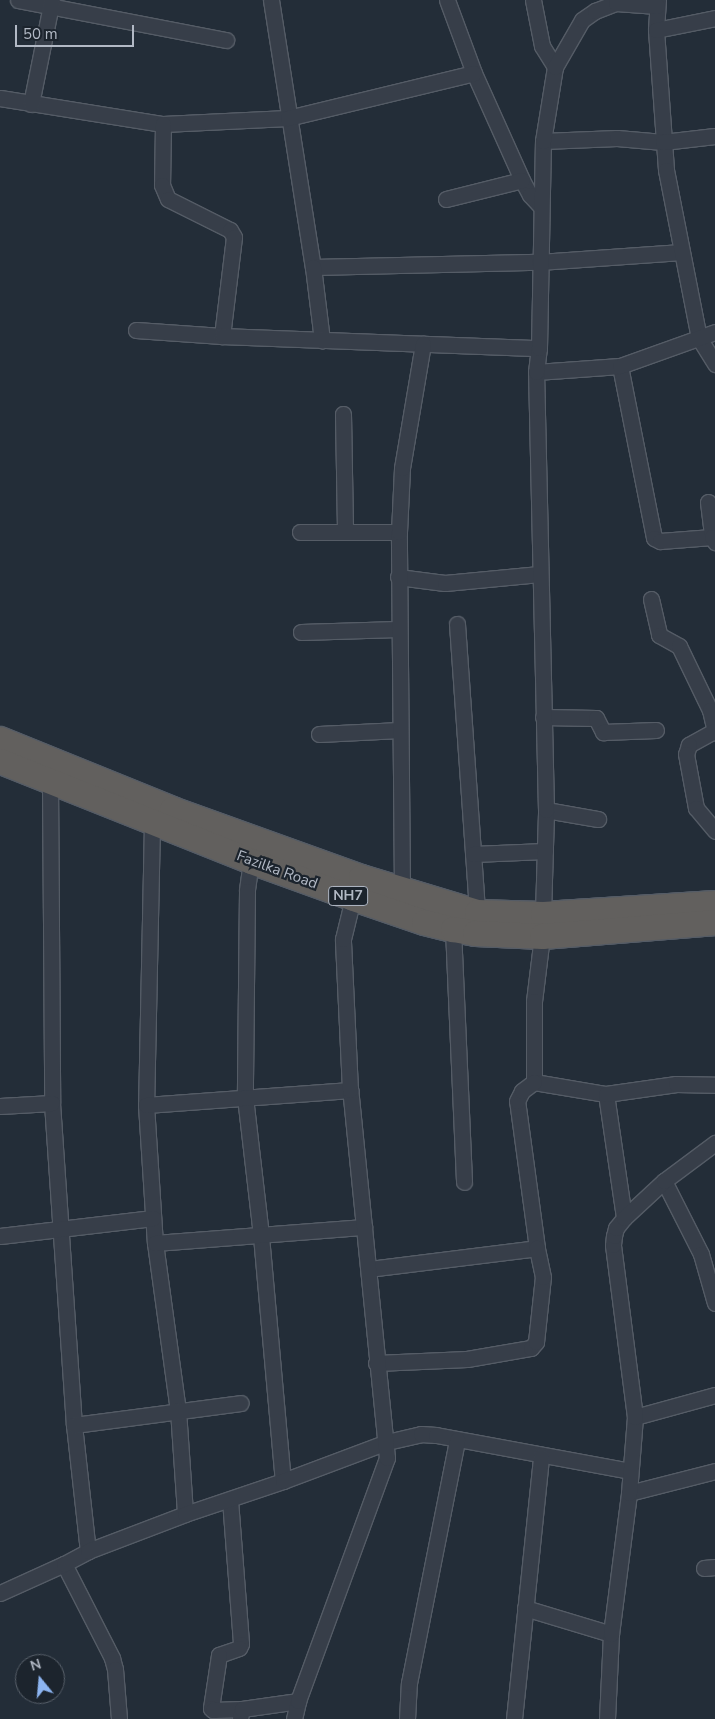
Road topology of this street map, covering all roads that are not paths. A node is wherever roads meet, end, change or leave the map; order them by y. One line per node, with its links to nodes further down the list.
1 (18, 0): 5 (street)
2 (270, 0): 14 (street)
3 (447, 0): 11 (street)
4 (533, 0): 10 (street)
5 (51, 3): 9 (street); 13 (street)
6 (657, 3): 8 (street); 10 (street)
7 (715, 18): 8 (street)
8 (656, 30): 18 (street)
9 (226, 40)
10 (555, 67): 17 (street)
11 (474, 73): 14 (street); 19 (street)
12 (0, 98): 13 (street)
13 (32, 104): 15 (street)
14 (288, 118): 15 (street); 24 (street)
15 (163, 124): 27 (street)
16 (715, 136): 18 (street)
17 (543, 141): 18 (street); 21 (street)
18 (663, 142): 22 (street)
19 (522, 180): 20 (street); 21 (street)
20 (446, 199)
21 (542, 207): 23 (street)
22 (682, 252): 23 (street); 26 (street)
23 (539, 262): 24 (street); 30 (street)
24 (313, 267): 28 (street)
25 (136, 330): 27 (street)
26 (710, 335): 31 (street); 32 (street)
27 (222, 336): 28 (street)
28 (322, 340): 29 (street)
29 (424, 344): 30 (street); 38 (street)
30 (539, 348): 33 (street)
31 (715, 364)
32 (620, 366): 33 (street); 39 (street)
33 (536, 372): 40 (street)
34 (343, 414): 37 (street)
35 (708, 502): 39 (street)
36 (300, 532): 37 (street)
37 (345, 532): 38 (street)
38 (399, 532): 41 (street)
39 (713, 539)
40 (540, 574): 41 (street); 47 (street)
41 (398, 577): 44 (street)
42 (651, 599): 46 (street)
43 (457, 624): 60 (street)
44 (398, 629): 45 (street); 48 (street)
45 (301, 632)
46 (713, 710): 50 (street)
47 (543, 717): 49 (street); 55 (street)
48 (400, 730): 51 (street); 62 (street)
49 (656, 730)
50 (715, 732): 58 (street)
51 (319, 734)
52 (0, 739): 62 (highway, Fazilka Road / NH7)
53 (0, 762): 54 (highway, Fazilka Road / NH7)
54 (50, 782): 57 (highway, Fazilka Road / NH7); 74 (street)
55 (546, 810): 56 (street); 59 (street)
56 (598, 819)
57 (152, 824): 61 (highway, Fazilka Road / NH7); 75 (street)
58 (715, 831)
59 (545, 852): 60 (street); 67 (street)
60 (473, 854): 65 (street)
61 (251, 860): 63 (highway, Fazilka Road / NH7); 73 (street)
62 (402, 891): 65 (highway, Fazilka Road / NH7)
63 (353, 898): 68 (highway, Fazilka Road / NH7); 71 (street)
64 (715, 903): 67 (highway, Fazilka Road / NH7)
65 (477, 912): 67 (highway, Fazilka Road / NH7)
66 (715, 922): 67 (highway, Fazilka Road / NH7)
67 (542, 925): 68 (highway, Fazilka Road / NH7); 69 (street)
68 (453, 929): 79 (street)
69 (534, 1082): 72 (street); 87 (street)
70 (715, 1085): 72 (street)
71 (350, 1090): 73 (street); 82 (street)
72 (606, 1094): 81 (street)
73 (244, 1098): 75 (street); 85 (street)
74 (52, 1103): 76 (street); 83 (street)
75 (146, 1105): 80 (street)
76 (0, 1106)
77 (715, 1144): 78 (street)
78 (664, 1181): 81 (street); 89 (street)
79 (464, 1182)
80 (153, 1218): 83 (street); 86 (street)
81 (624, 1218): 94 (street)
82 (364, 1227): 85 (street); 88 (street)
83 (61, 1229): 84 (street); 95 (street)
84 (0, 1236)
85 (261, 1236): 86 (street); 101 (street)
86 (155, 1243): 93 (street)
87 (536, 1248): 88 (street); 90 (street)
88 (369, 1269): 90 (street)
89 (715, 1302)
90 (376, 1363): 97 (street)
91 (715, 1395): 94 (street)
92 (241, 1403): 93 (street)
93 (178, 1410): 95 (street); 104 (street)
94 (635, 1417): 99 (street)
95 (74, 1425): 105 (street)
96 (457, 1440): 97 (street); 98 (street); 114 (street)
97 (387, 1442): 101 (street); 110 (street)
98 (541, 1456): 99 (street); 108 (street)
99 (630, 1471): 102 (street)
100 (715, 1471): 102 (street)
101 (284, 1481): 103 (street)
102 (629, 1493): 109 (street)
103 (230, 1500): 104 (street); 111 (street)
104 (185, 1514): 105 (street)
105 (88, 1551): 106 (street)
106 (64, 1564): 107 (street); 112 (street)
107 (0, 1593)
108 (525, 1608): 109 (street); 115 (street)
109 (611, 1634): 116 (street)
110 (298, 1701): 111 (street); 113 (street)
111 (241, 1714)
112 (119, 1719)
113 (294, 1719)
114 (407, 1719)
115 (514, 1719)
116 (607, 1719)

